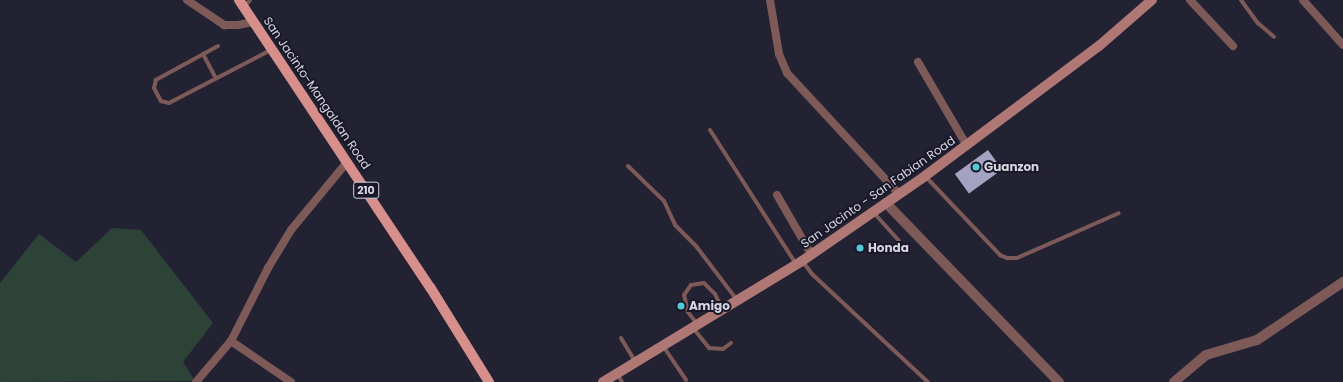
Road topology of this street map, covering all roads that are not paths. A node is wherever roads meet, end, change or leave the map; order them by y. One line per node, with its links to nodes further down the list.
1 (187, 0): 8 (street)
2 (770, 0): 22 (street)
3 (1152, 0): 18 (main road, San Jacinto - San Fabian Road)
4 (1190, 0): 12 (street)
5 (1240, 0): 9 (lane)
6 (1303, 0): 10 (street)
7 (245, 2): 8 (main road, San Jacinto-Mangaldan Road / 210)
8 (254, 22): 13 (main road, San Jacinto-Mangaldan Road / 210)
9 (1274, 37)
10 (1343, 45)
11 (218, 46): 14 (lane)
12 (1233, 46)
13 (272, 49): 16 (lane); 19 (main road, San Jacinto-Mangaldan Road / 210)
14 (203, 54): 16 (lane); 16 (lane)
15 (918, 62): 18 (street)
16 (216, 78)
17 (710, 130): 29 (lane)
18 (967, 146): 21 (main road, San Jacinto - San Fabian Road)
19 (347, 162): 35 (street); 40 (main road, San Jacinto-Mangaldan Road / 210)
20 (628, 166): 31 (lane)
21 (925, 176): 22 (main road, San Jacinto - San Fabian Road); 26 (lane)
22 (899, 194): 24 (main road, San Jacinto - San Fabian Road)
23 (777, 195): 28 (street)
24 (886, 203): 25 (main road, San Jacinto - San Fabian Road); 47 (street)
25 (873, 212): 27 (lane); 28 (main road, San Jacinto - San Fabian Road)
26 (1119, 213)
27 (899, 241)
28 (811, 254): 29 (main road, San Jacinto - San Fabian Road)
29 (799, 262): 31 (main road, San Jacinto - San Fabian Road); 46 (lane)
30 (1343, 282): 48 (street)
31 (737, 300): 32 (main road, San Jacinto - San Fabian Road)
32 (722, 309): 33 (main road, San Jacinto - San Fabian Road); 33 (lane)
33 (695, 326): 36 (lane); 37 (main road, San Jacinto - San Fabian Road)
34 (621, 338): 38 (lane)
35 (231, 341): 42 (street); 43 (street)
36 (731, 343)
37 (666, 344): 38 (main road, San Jacinto - San Fabian Road); 41 (lane)
38 (635, 362): 39 (main road, San Jacinto - San Fabian Road)
39 (617, 373): 44 (main road, San Jacinto - San Fabian Road); 45 (lane)
40 (484, 378)
41 (686, 380)
42 (196, 382)
43 (292, 382)
44 (603, 382)
45 (622, 382)
46 (928, 382)
47 (1059, 382)
48 (1174, 382)

